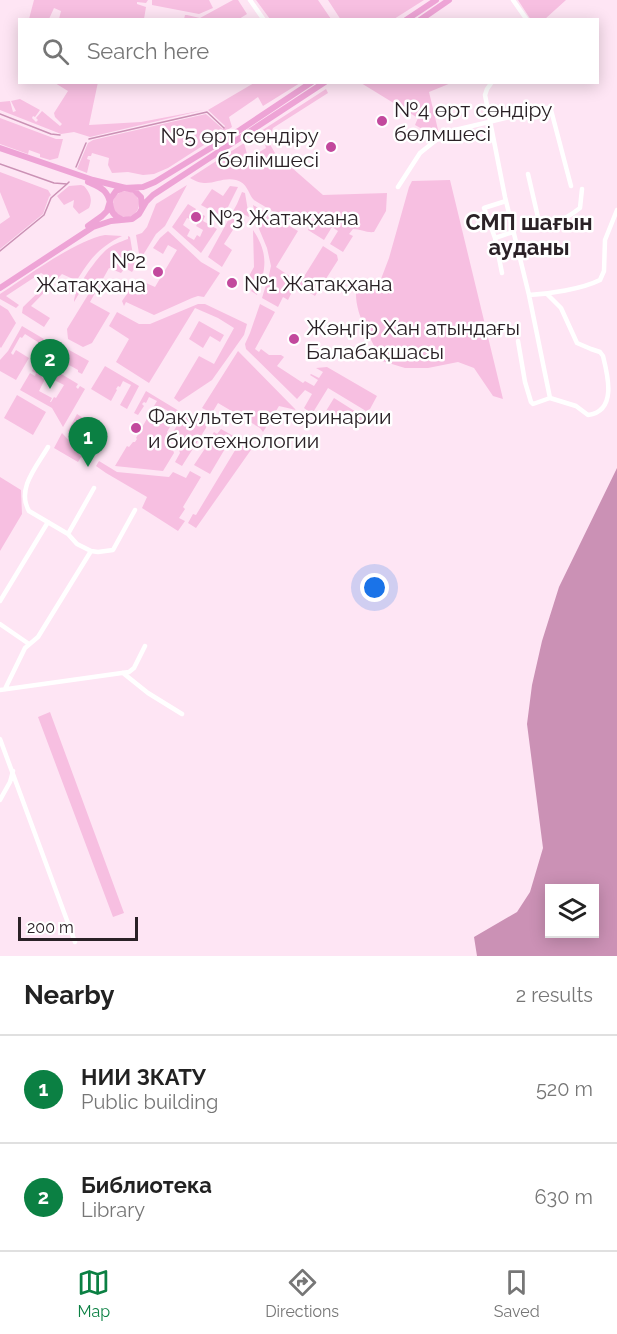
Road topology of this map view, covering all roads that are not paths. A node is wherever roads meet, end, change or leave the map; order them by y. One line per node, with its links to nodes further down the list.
1 (250, 0): 5 (street)
2 (436, 0): 6 (main road)
3 (449, 0): 7 (main road)
4 (513, 0): 8 (street)
5 (263, 18)
6 (409, 18)
7 (423, 18)
8 (525, 18)
9 (309, 84): 17 (main road)
10 (322, 84): 22 (main road)
11 (491, 84): 12 (street)
12 (490, 121): 15 (street); 16 (street); 19 (street)
13 (0, 150): 17 (main road); 20 (main road)
14 (528, 174): 18 (street)
15 (571, 186)
16 (398, 187)
17 (127, 188): 20 (main road); 22 (main road)
18 (582, 189)
19 (506, 201): 24 (street); 25 (street)
20 (110, 204): 23 (main road); 27 (main road)
21 (617, 210): 28 (street)
22 (141, 211): 23 (main road)
23 (124, 220): 27 (main road)
24 (513, 232): 25 (street); 29 (street)
25 (495, 238): 26 (street)
26 (502, 273)
27 (0, 286)
28 (547, 294): 29 (street); 31 (street)
29 (529, 295): 31 (street)
30 (518, 340): 31 (street)
31 (550, 398)
32 (48, 447): 35 (street)
33 (94, 488): 36 (street)
34 (135, 510): 37 (street)
35 (48, 522): 36 (street); 38 (street)
36 (68, 534): 37 (street)
37 (91, 551): 40 (street)
38 (0, 601)
39 (0, 624): 40 (street)
40 (29, 644): 43 (street)
41 (145, 646): 42 (street)
42 (123, 673): 43 (street); 44 (street)
43 (2, 689)
44 (182, 714)
45 (0, 739): 46 (street)
46 (13, 771): 47 (street); 48 (street)
47 (0, 800)
48 (75, 942)

